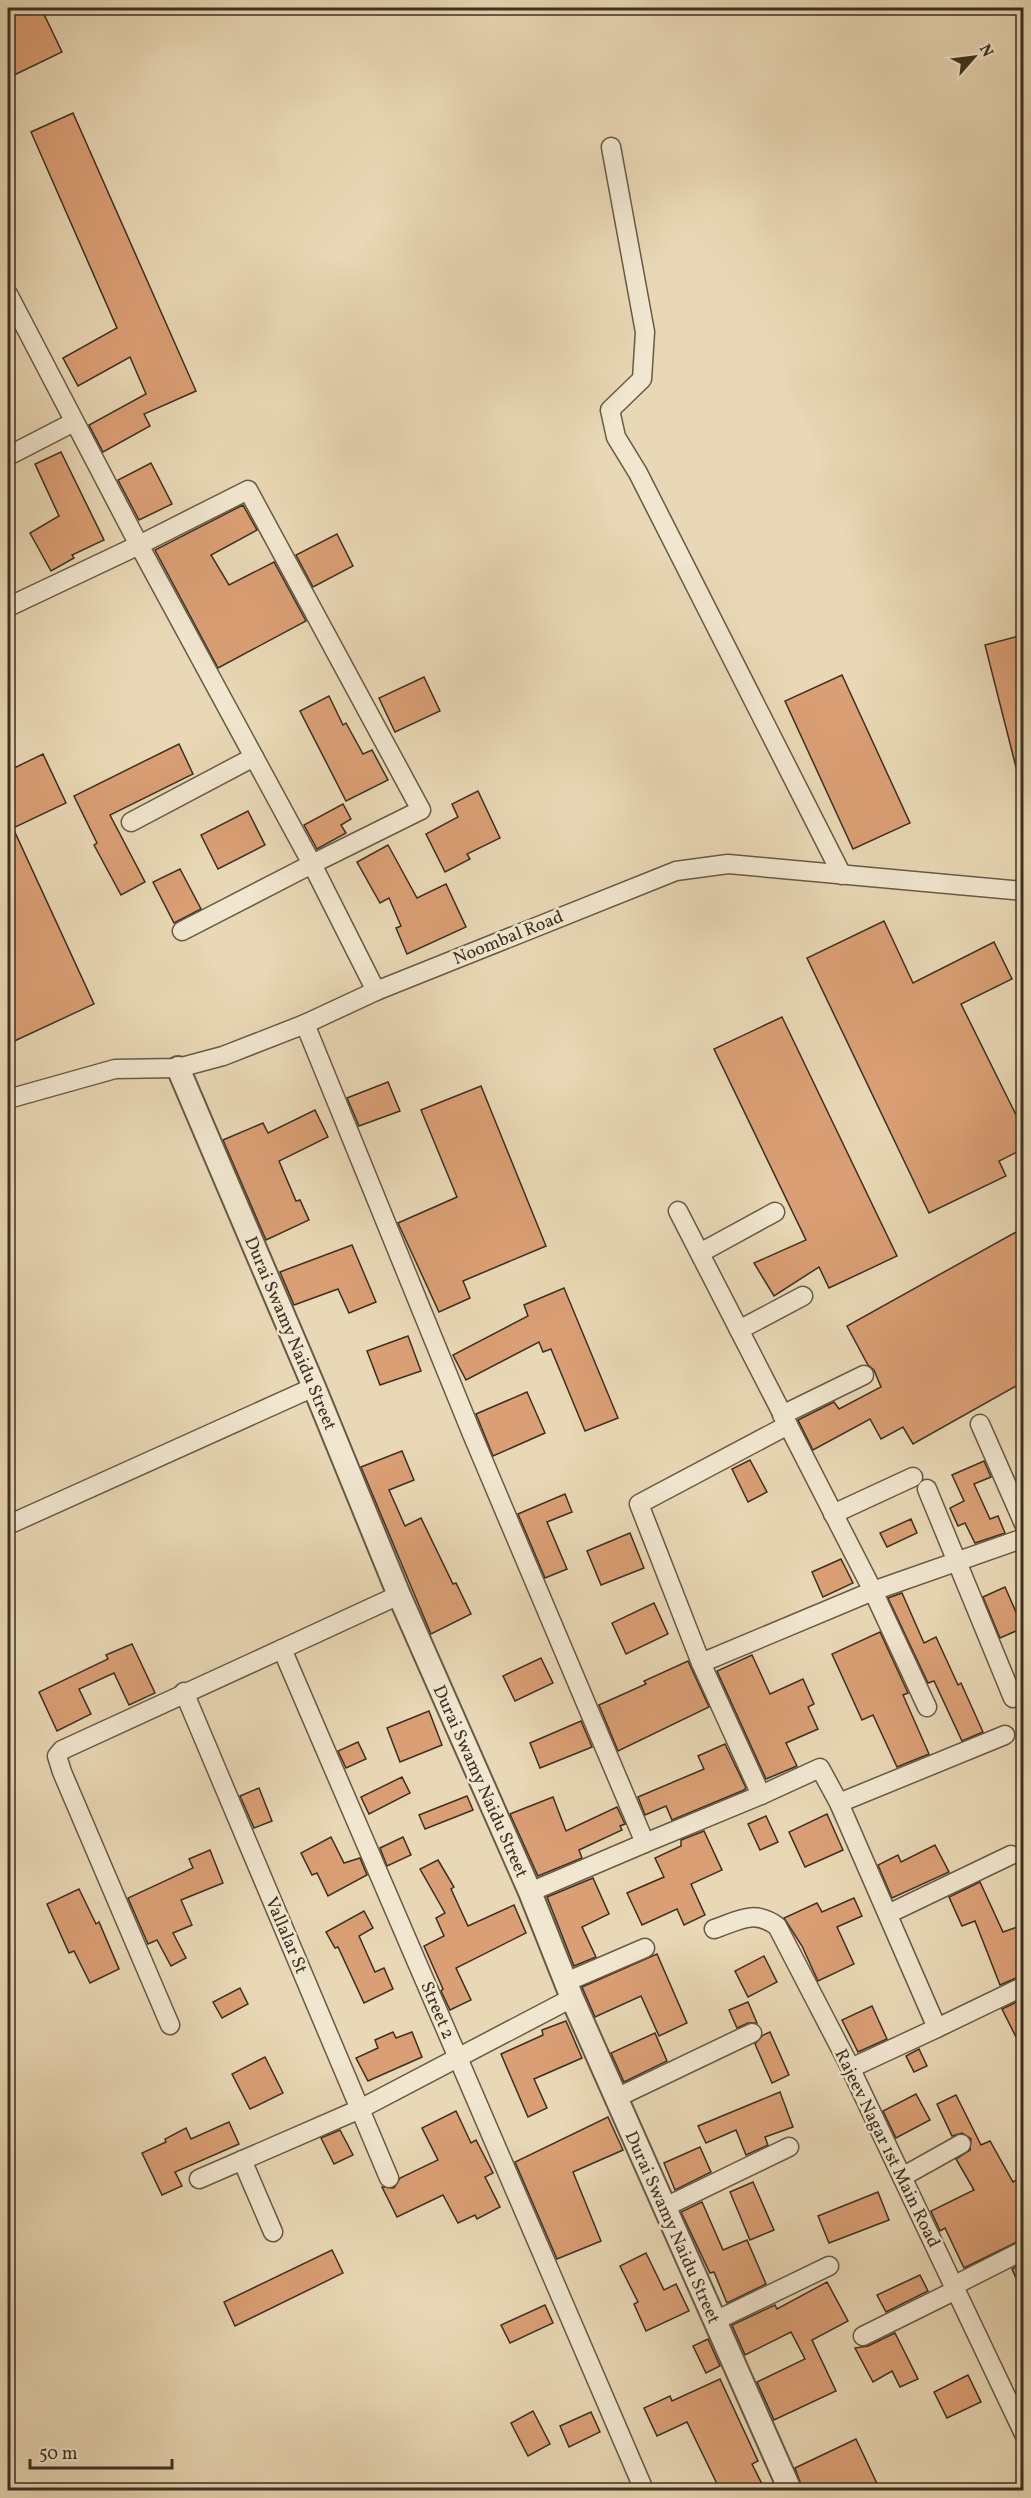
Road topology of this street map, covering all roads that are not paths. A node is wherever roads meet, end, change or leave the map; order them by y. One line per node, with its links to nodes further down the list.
1 (612, 147): 10 (street)
2 (8, 294): 3 (street)
3 (74, 422): 4 (street); 5 (street)
4 (8, 456)
5 (139, 545): 6 (street); 7 (street); 9 (street)
6 (8, 607)
7 (254, 757): 8 (street); 9 (street)
8 (130, 822)
9 (312, 864): 12 (street); 13 (street)
10 (842, 875): 11 (street, Noombal Road); 13 (street, Noombal Road)
11 (1023, 891)
12 (182, 931)
13 (376, 991): 14 (street, Noombal Road)
14 (305, 1024): 15 (street, Noombal Road); 41 (street)
15 (178, 1068): 16 (street, Noombal Road); 23 (street, Durai Swamy Naidu Street)
16 (8, 1099)
17 (678, 1210): 19 (street)
18 (775, 1212): 19 (street)
19 (700, 1253): 21 (street)
20 (803, 1296): 21 (street)
21 (739, 1330): 24 (street)
22 (864, 1375): 24 (street)
23 (314, 1387): 28 (street); 32 (street, Durai Swamy Naidu Street)
24 (785, 1420): 26 (street); 34 (street)
25 (980, 1424): 27 (street)
26 (833, 1514): 30 (street); 31 (street)
27 (1023, 1524)
28 (8, 1525)
29 (1023, 1538): 30 (street)
30 (957, 1561): 31 (street); 36 (street)
31 (873, 1591): 34 (street); 37 (street)
32 (399, 1595): 33 (street); 43 (street, Durai Swamy Naidu Street)
33 (282, 1649): 35 (street); 52 (street, Street 2)
34 (701, 1663): 39 (street)
35 (184, 1692): 49 (street); 55 (street, Vallalar St)
36 (1013, 1698)
37 (927, 1707)
38 (1005, 1735): 40 (street)
39 (761, 1795): 40 (street); 41 (street)
40 (839, 1803): 44 (street)
41 (645, 1842): 43 (street)
42 (1011, 1855): 44 (street)
43 (530, 1892): 48 (street, Durai Swamy Naidu Street)
44 (888, 1914): 50 (street)
45 (714, 1929): 53 (street, Rajeev Nagar 1st Main Road)
46 (645, 1948): 48 (street)
47 (1023, 1986): 50 (street)
48 (569, 1990): 52 (street); 54 (street, Durai Swamy Naidu Street)
49 (170, 2025)
50 (936, 2028): 53 (street)
51 (752, 2033): 54 (street)
52 (458, 2056): 55 (street); 71 (street, Street 2)
53 (850, 2068): 59 (street, Rajeev Nagar 1st Main Road)
54 (616, 2098): 62 (street, Durai Swamy Naidu Street)
55 (360, 2109): 58 (street); 60 (street, Vallalar St)
56 (961, 2144): 59 (street)
57 (789, 2147): 62 (street)
58 (242, 2160): 61 (street); 63 (street)
59 (902, 2177): 66 (street, Rajeev Nagar 1st Main Road)
60 (389, 2178)
61 (199, 2179)
62 (665, 2207): 67 (street, Durai Swamy Naidu Street)
63 (273, 2232)
64 (1023, 2250): 66 (street)
65 (829, 2266): 67 (street)
66 (954, 2288): 68 (street); 69 (street, Rajeev Nagar 1st Main Road)
67 (715, 2321): 72 (street, Durai Swamy Naidu Street)
68 (863, 2336)
69 (1016, 2399): 70 (street, Rajeev Nagar 1st Main Road)
70 (1023, 2434)
71 (644, 2490)
72 (790, 2490)

